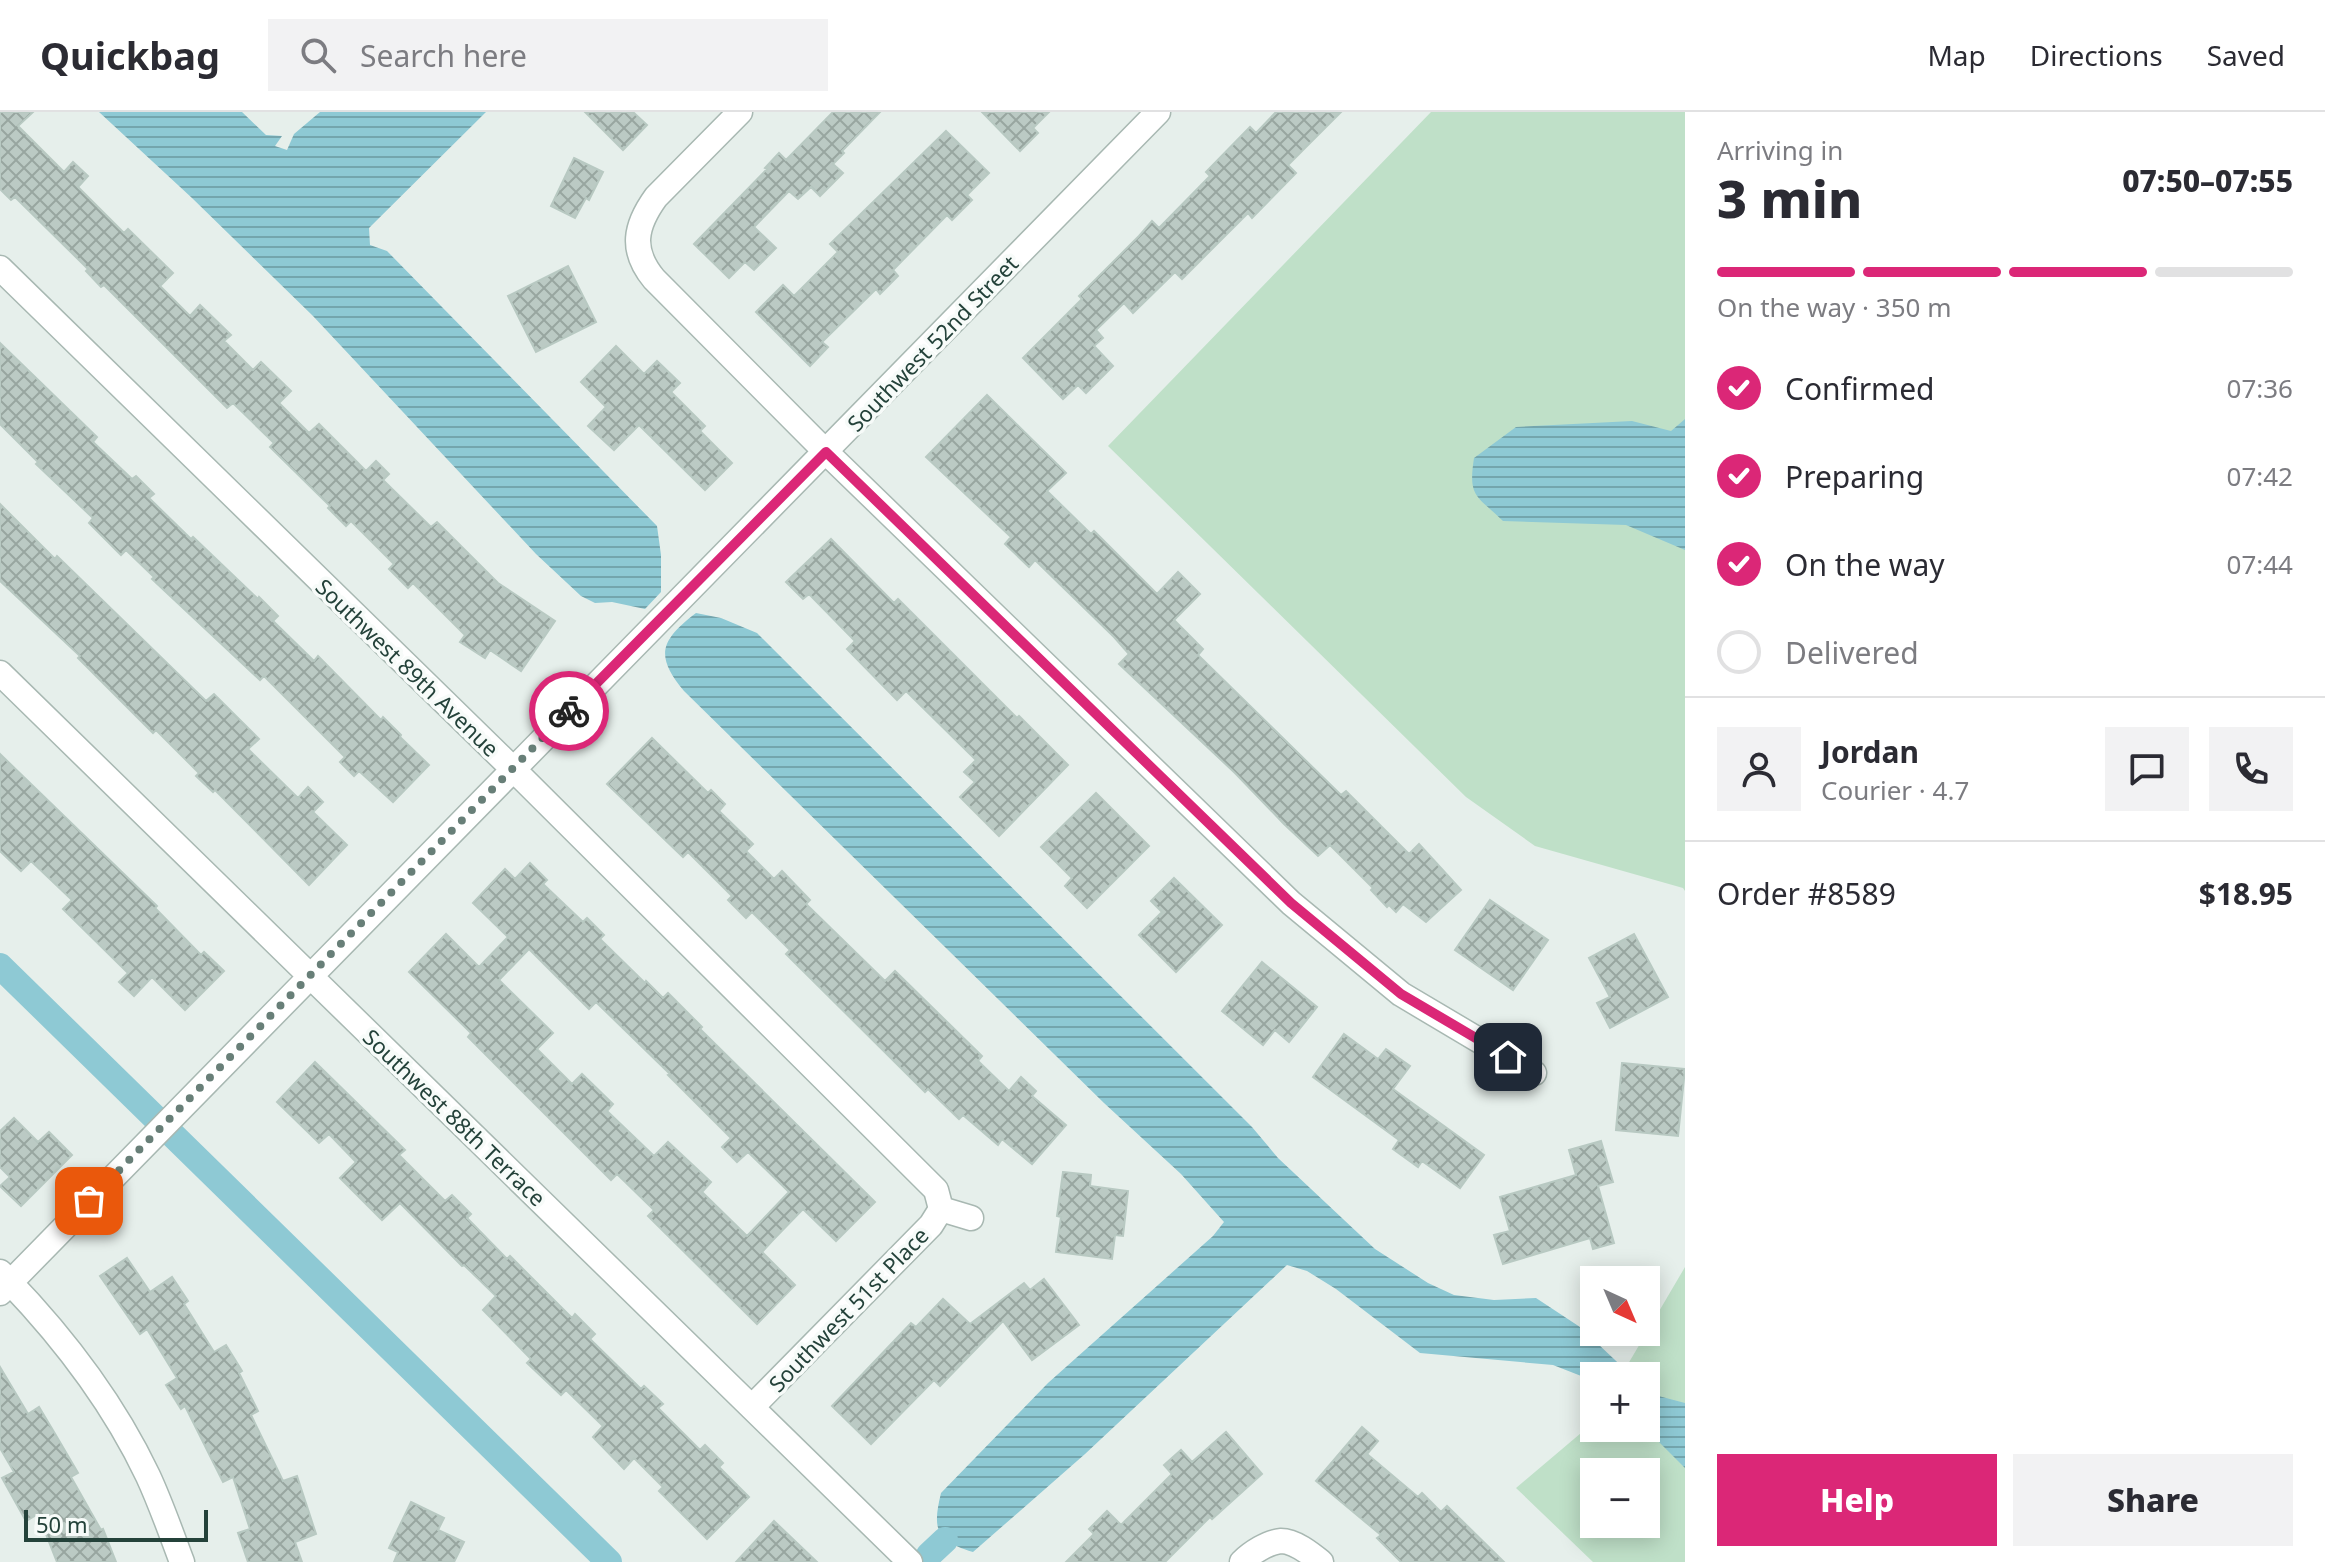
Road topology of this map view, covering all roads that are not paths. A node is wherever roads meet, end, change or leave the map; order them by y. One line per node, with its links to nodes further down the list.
1 (740, 112): 4 (street)
2 (1158, 112): 4 (street, Southwest 52nd Street)
3 (0, 268): 6 (street, Southwest 89th Avenue)
4 (826, 452): 6 (street, Southwest 52nd Street); 8 (street)
5 (0, 673): 7 (street, Southwest 88th Terrace)
6 (513, 769): 7 (street, Southwest 52nd Street); 9 (street, Southwest 89th Avenue)
7 (310, 975): 11 (street, Southwest 52nd Street); 12 (street, Southwest 88th Terrace)
8 (1534, 1073)
9 (941, 1209): 10 (street); 12 (street, Southwest 51st Place)
10 (971, 1218)
11 (3, 1282): 13 (street)
12 (752, 1407): 14 (street, Southwest 88th Terrace)
13 (182, 1562)
14 (910, 1562)
15 (1242, 1562): 16 (street)
16 (1321, 1562)

